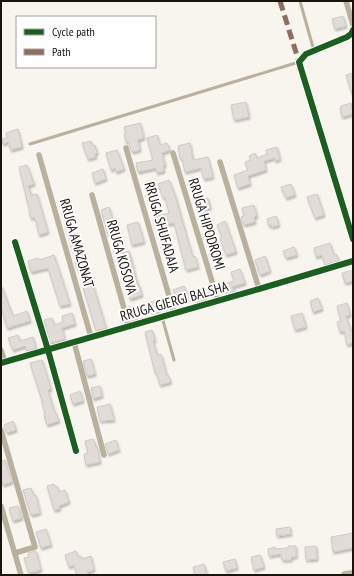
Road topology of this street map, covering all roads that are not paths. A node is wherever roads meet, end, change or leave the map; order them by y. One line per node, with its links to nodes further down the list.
1 (300, 1): 5 (lane)
2 (346, 1): 3 (street)
3 (353, 25)
4 (353, 30): 5 (street)
5 (314, 50): 6 (street)
6 (299, 62): 7 (lane); 13 (street)
7 (30, 144)
8 (126, 148): 18 (street, RRUGA SHUFADAJA)
9 (173, 153): 17 (street, RRUGA HIPODROMI)
10 (39, 155): 21 (street, RRUGA AMAZONAT)
11 (220, 162): 16 (street)
12 (92, 195): 20 (street, RRUGA KOSOVA)
13 (353, 239)
14 (15, 242): 24 (street)
15 (353, 261): 16 (street, RRUGA GJERGJ BALSHA)
16 (259, 289): 17 (street, RRUGA GJERGJ BALSHA)
17 (218, 301): 18 (street, RRUGA GJERGJ BALSHA)
18 (174, 313): 19 (street, RRUGA GJERGJ BALSHA)
19 (162, 317): 20 (street, RRUGA GJERGJ BALSHA); 25 (lane)
20 (129, 326): 21 (street, RRUGA GJERGJ BALSHA)
21 (91, 337): 22 (street, RRUGA GJERGJ BALSHA)
22 (74, 342): 24 (street, RRUGA GJERGJ BALSHA); 29 (street)
23 (1, 350): 26 (street)
24 (48, 350): 26 (street, RRUGA GJERGJ BALSHA); 28 (street)
25 (174, 360)
26 (3, 362)
27 (1, 430): 31 (street)
28 (76, 451)
29 (104, 455)
30 (1, 506): 31 (street)
31 (15, 553): 33 (street)
32 (353, 574): 34 (main road)
33 (21, 575)
34 (345, 575)

